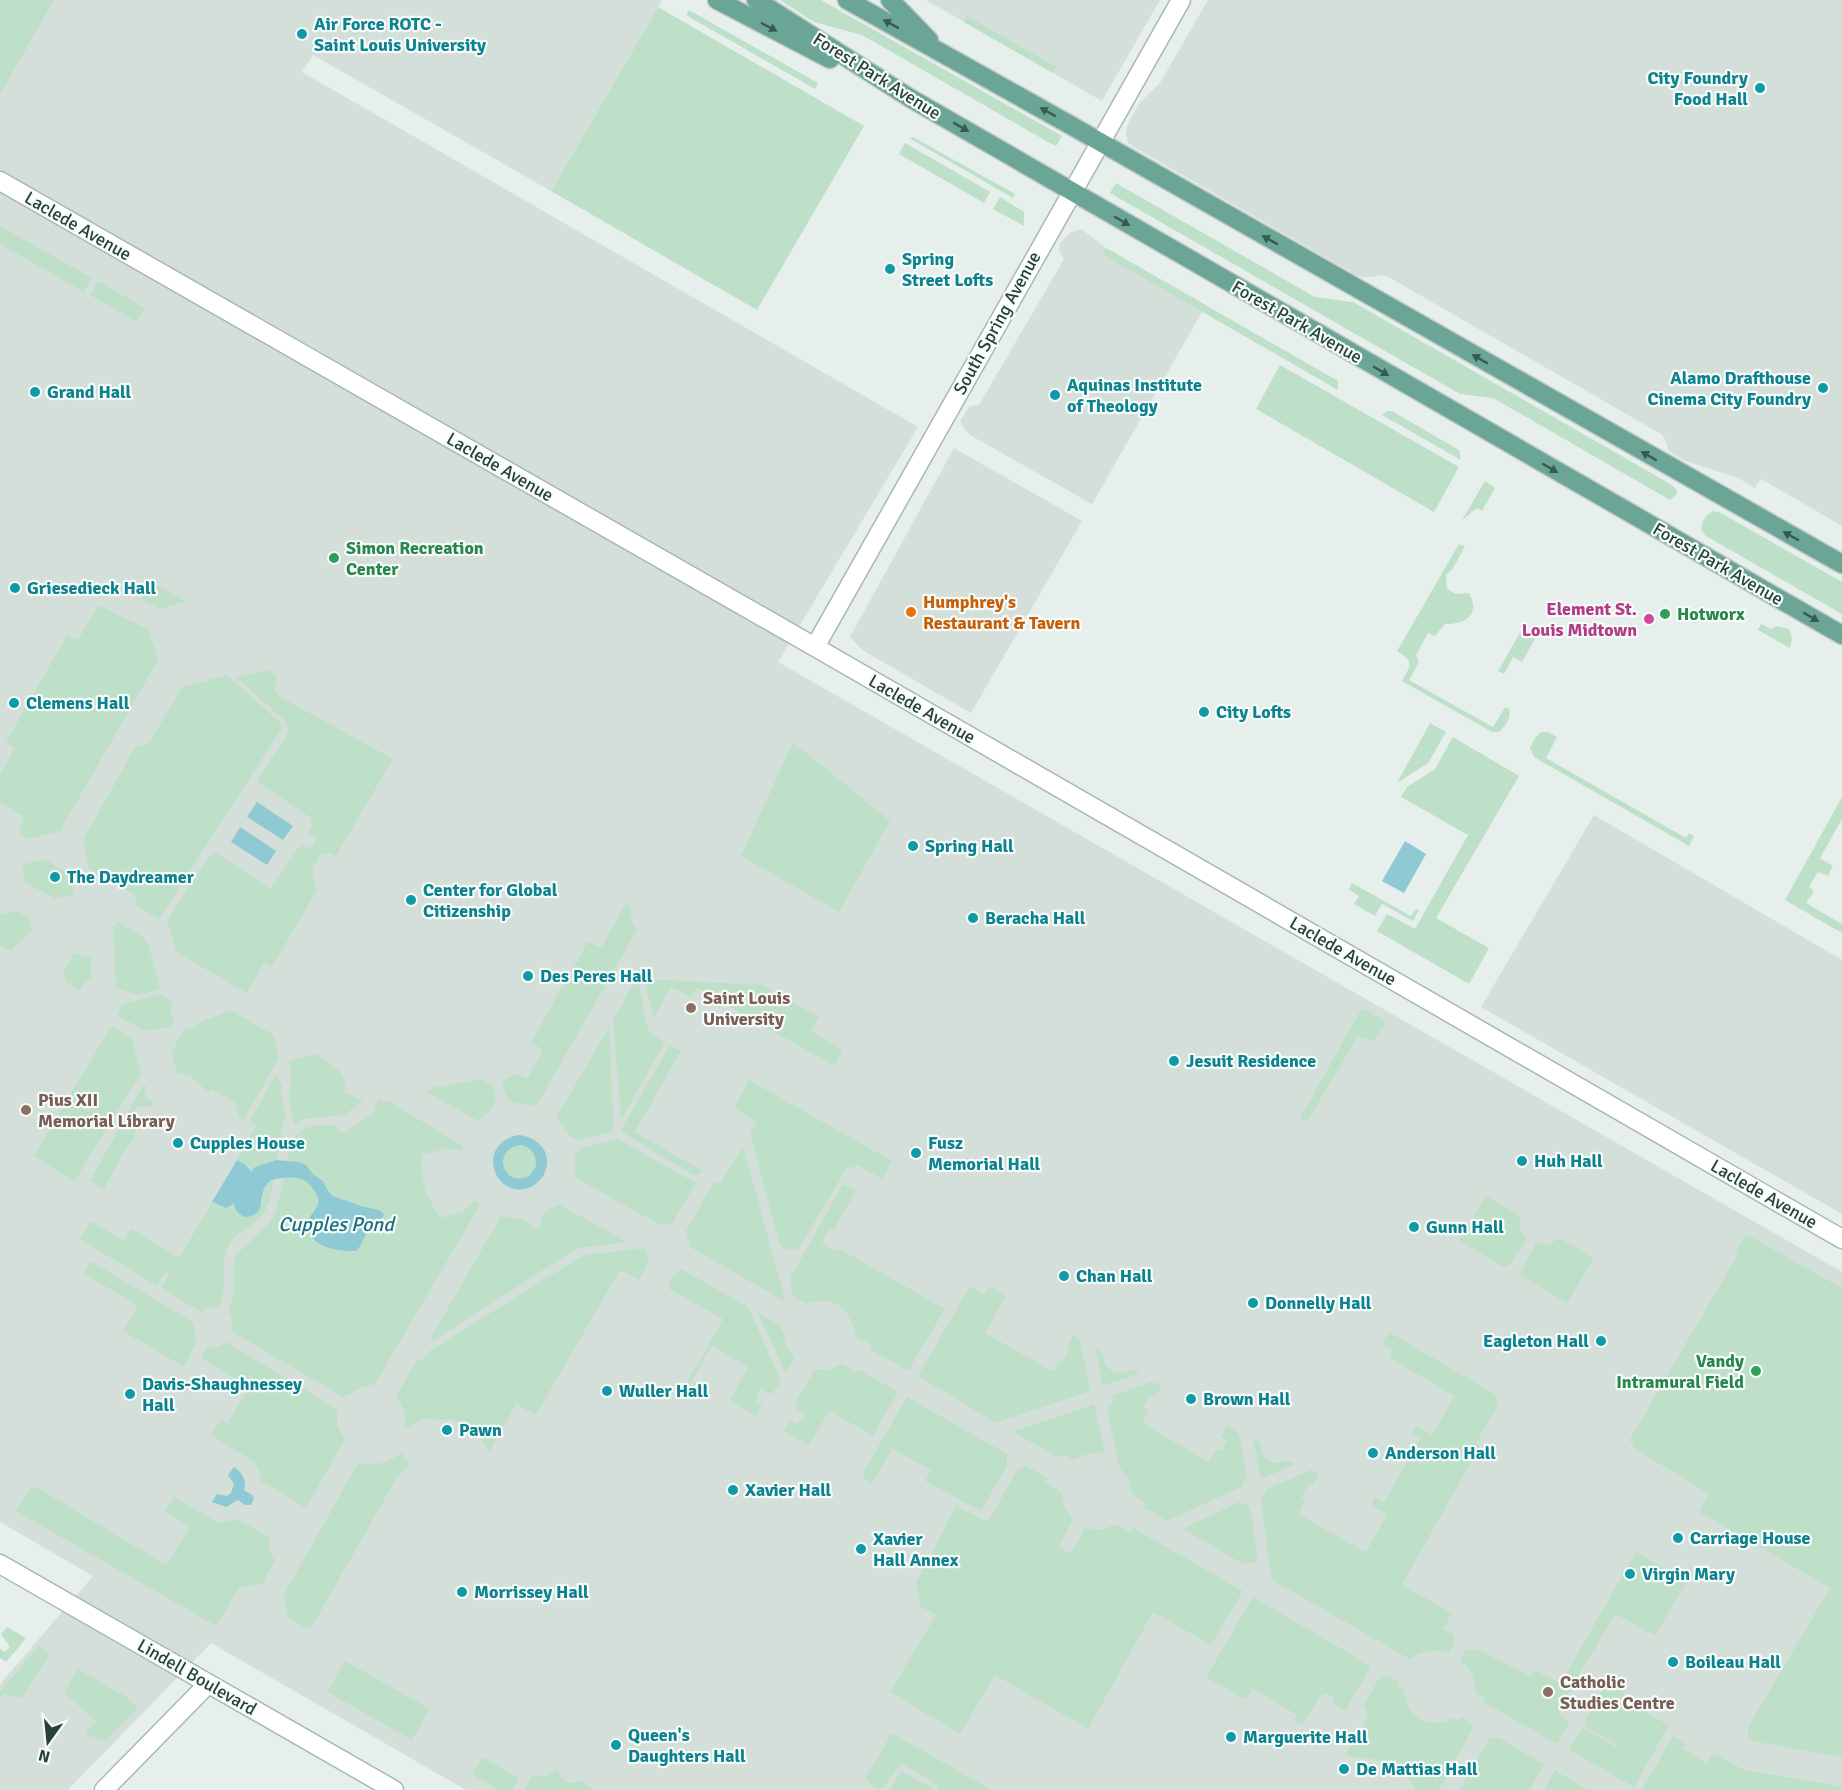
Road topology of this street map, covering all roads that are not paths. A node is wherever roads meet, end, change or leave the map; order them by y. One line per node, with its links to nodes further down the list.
1 (717, 0): 7 (main road, one-way to 7)
2 (756, 0): 7 (main road, Forest Park Avenue)
3 (847, 0): 6 (main road, one-way to 3)
4 (890, 0): 6 (main road)
5 (1181, 0): 8 (street, South Spring Avenue)
6 (936, 49): 8 (main road, one-way to 6)
7 (910, 98): 10 (main road, Forest Park Avenue, one-way to 10)
8 (1099, 142): 10 (street, South Spring Avenue); 11 (main road, one-way to 8)
9 (0, 181): 13 (street, Laclede Avenue)
10 (1071, 192): 12 (main road, Forest Park Avenue, one-way to 12); 13 (street, South Spring Avenue)
11 (1842, 564)
12 (1842, 636)
13 (815, 647): 14 (street, Laclede Avenue)
14 (1842, 1239)
15 (0, 1564): 16 (street, Lindell Boulevard)
16 (208, 1684): 17 (street); 18 (street, Lindell Boulevard)
17 (104, 1790)
18 (394, 1790)

